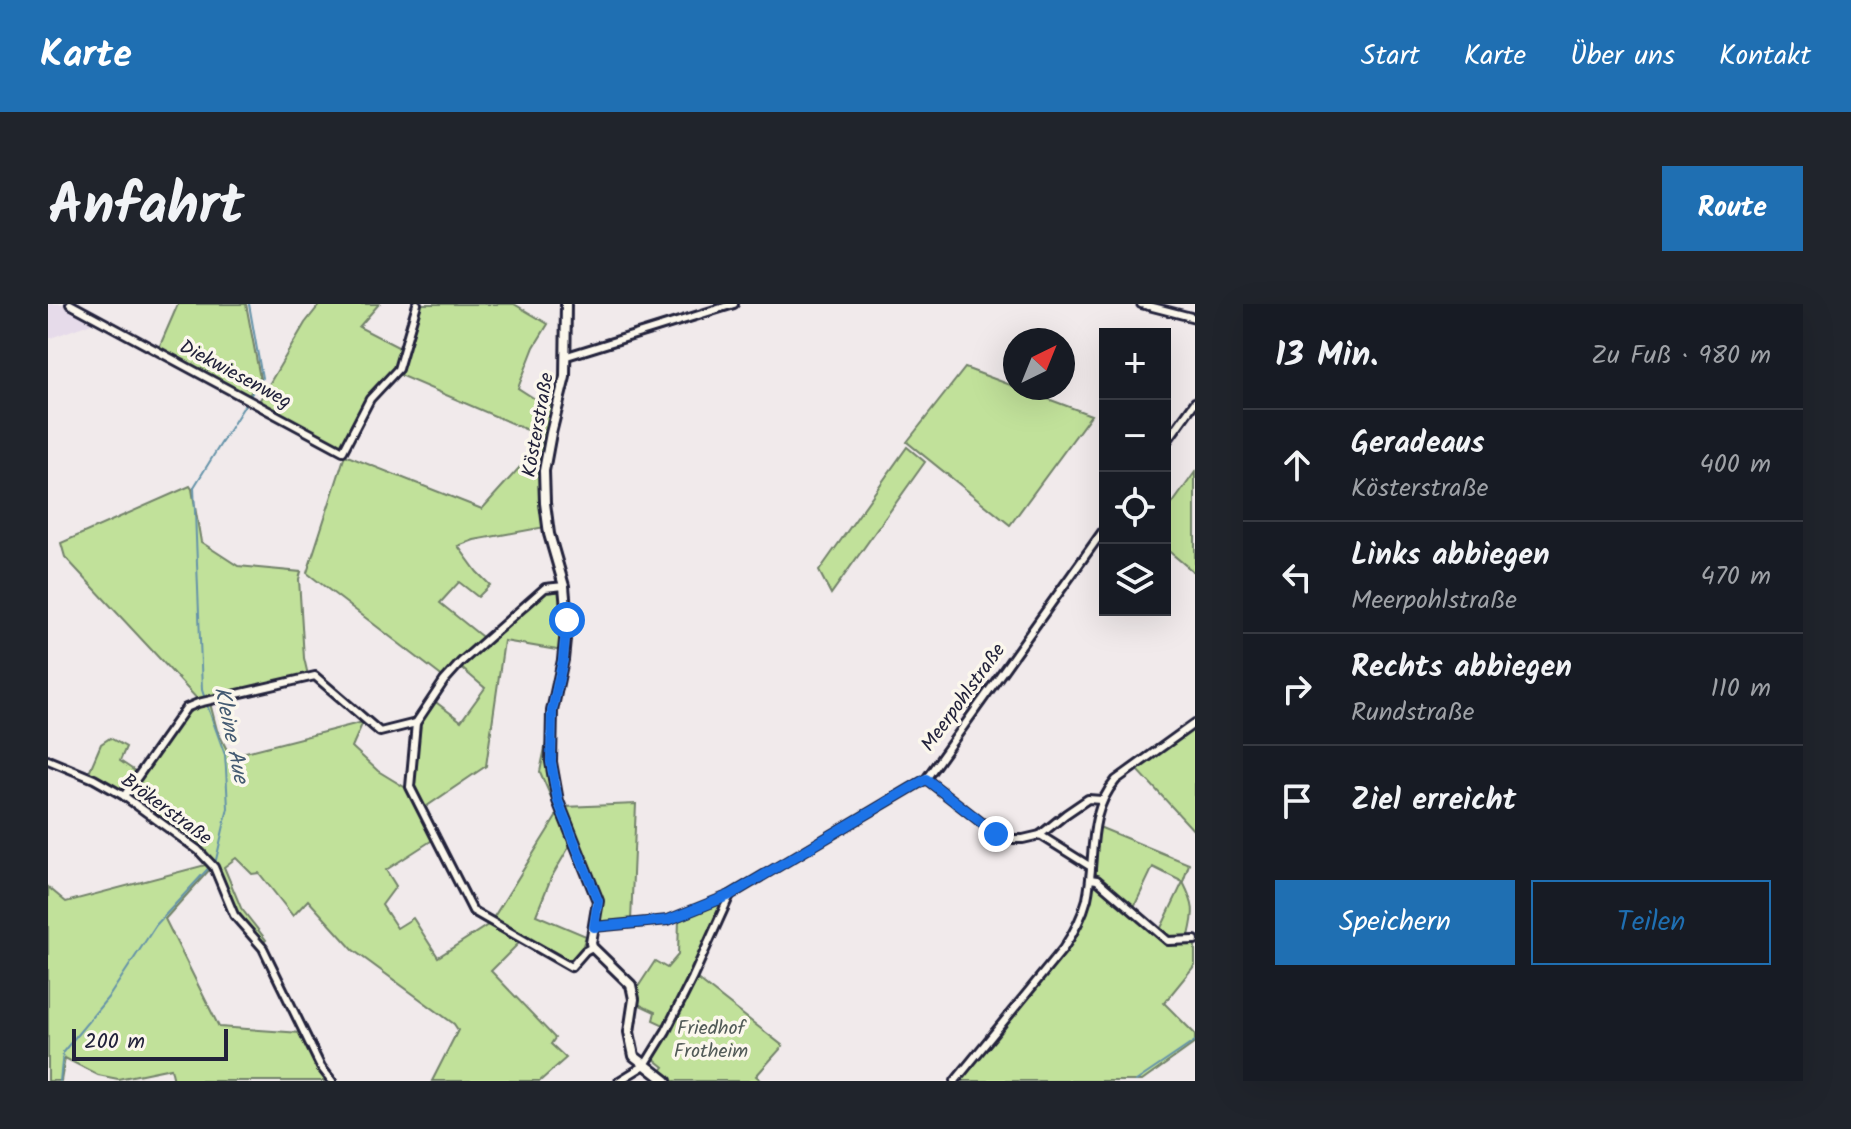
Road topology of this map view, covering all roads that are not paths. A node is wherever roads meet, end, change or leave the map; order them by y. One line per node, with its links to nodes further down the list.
1 (70, 304): 2 (street, Diekwiesenweg)
2 (417, 304)
3 (566, 304): 7 (main road, Kösterstraße)
4 (734, 304): 7 (street)
5 (1141, 304): 6 (street)
6 (1195, 318)
7 (567, 356): 11 (main road, Kösterstraße)
8 (1195, 402): 9 (street)
9 (1171, 436)
10 (1099, 536): 15 (street, Meerpohlstraße)
11 (564, 586): 12 (street); 22 (main road, Kösterstraße)
12 (416, 723): 16 (street); 24 (street)
13 (1195, 723): 17 (street)
14 (48, 760): 16 (street, Brökerstraße)
15 (926, 779): 18 (street); 21 (street, Meerpohlstraße)
16 (124, 796): 26 (street, Brökerstraße)
17 (1102, 800): 18 (street); 19 (street)
18 (1040, 835): 19 (street)
19 (1091, 867): 20 (street)
20 (1090, 879): 23 (street); 29 (street)
21 (730, 895): 22 (street, Meerpohlstraße); 25 (street)
22 (594, 927): 24 (main road, Kösterstraße)
23 (1195, 940)
24 (592, 947): 25 (main road)
25 (645, 1065): 27 (street); 28 (main road)
26 (332, 1081)
27 (619, 1081)
28 (666, 1081)
29 (955, 1081)

